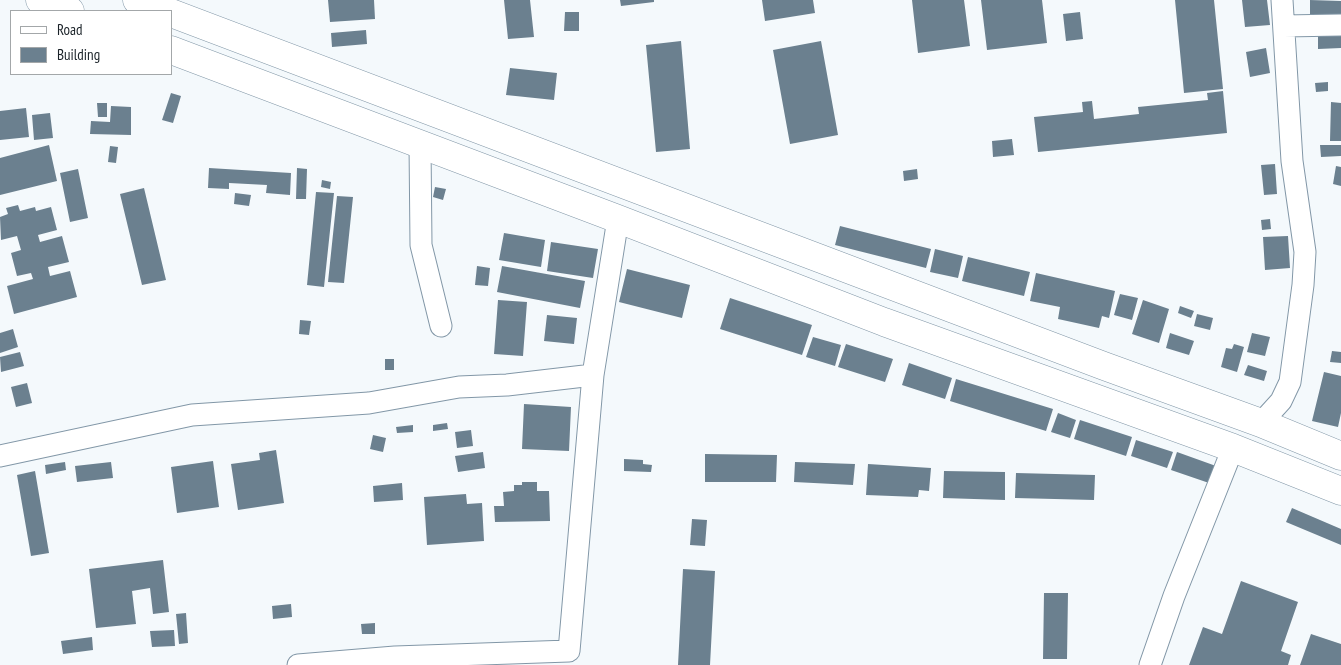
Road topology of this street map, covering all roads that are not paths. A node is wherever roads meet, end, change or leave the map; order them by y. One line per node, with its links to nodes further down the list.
1 (40, 0): 4 (main road)
2 (136, 0): 5 (main road)
3 (1282, 0): 8 (street)
4 (67, 10)
5 (163, 10)
6 (172, 13): 14 (main road)
7 (1341, 25): 8 (street)
8 (1284, 26): 14 (street)
9 (172, 50): 10 (main road)
10 (420, 144): 11 (main road); 12 (street)
11 (618, 219): 13 (street); 15 (main road)
12 (441, 326)
13 (593, 375): 16 (street); 19 (street)
14 (1261, 423): 17 (main road)
15 (1233, 448): 18 (main road); 20 (street)
16 (0, 456)
17 (1341, 456)
18 (1341, 491)
19 (298, 665)
20 (1150, 665)

